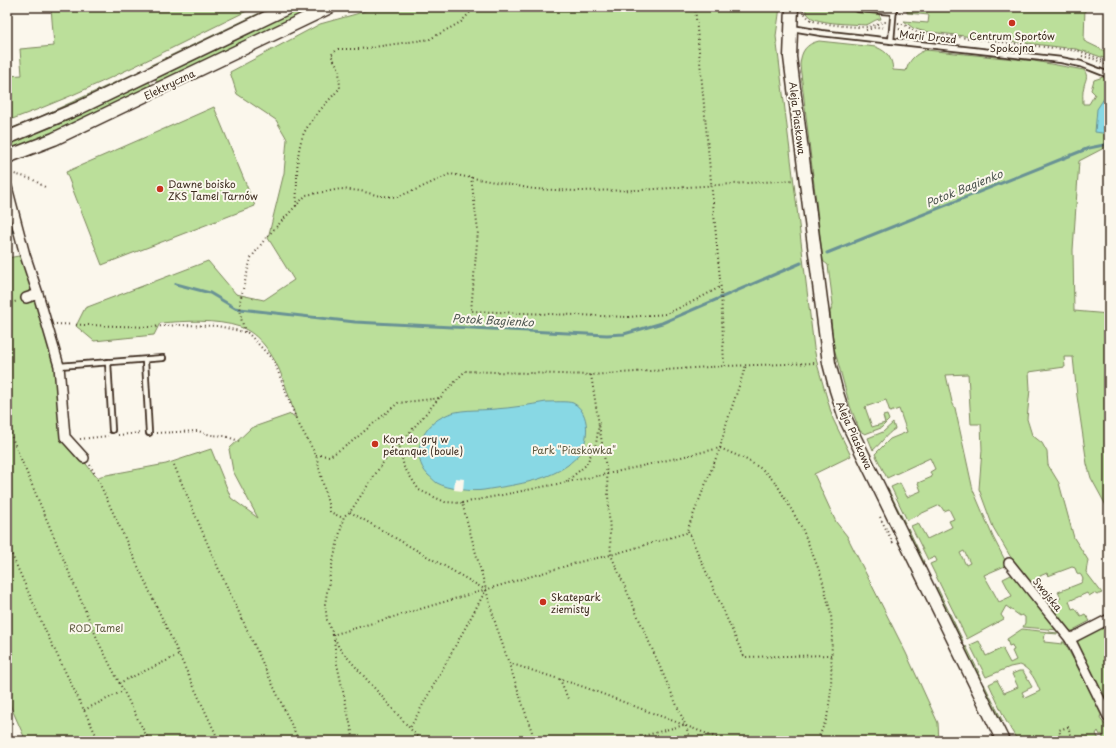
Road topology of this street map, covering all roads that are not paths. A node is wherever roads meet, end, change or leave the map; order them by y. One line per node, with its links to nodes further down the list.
1 (289, 7): 9 (street, Elektryczna)
2 (330, 7): 10 (street, Elektryczna)
3 (854, 7): 5 (lane)
4 (796, 8): 6 (street, Aleja Piaskowa)
5 (894, 9): 7 (lane)
6 (791, 28): 7 (lane, Marii Drozd); 25 (street, Aleja Piaskowa)
7 (891, 41): 8 (lane, Marii Drozd)
8 (1109, 75)
9 (7, 138)
10 (7, 157)
11 (7, 188): 12 (street)
12 (38, 294): 13 (street); 17 (street)
13 (26, 298)
14 (163, 358): 15 (lane)
15 (145, 360): 16 (lane); 19 (lane)
16 (108, 362): 17 (lane); 18 (lane)
17 (59, 366): 20 (street)
18 (112, 430)
19 (149, 433)
20 (84, 458)
21 (1009, 563): 23 (street, Swojska)
22 (1109, 619): 23 (street)
23 (1070, 639): 24 (street, Swojska)
24 (1109, 718)
25 (1003, 741)

